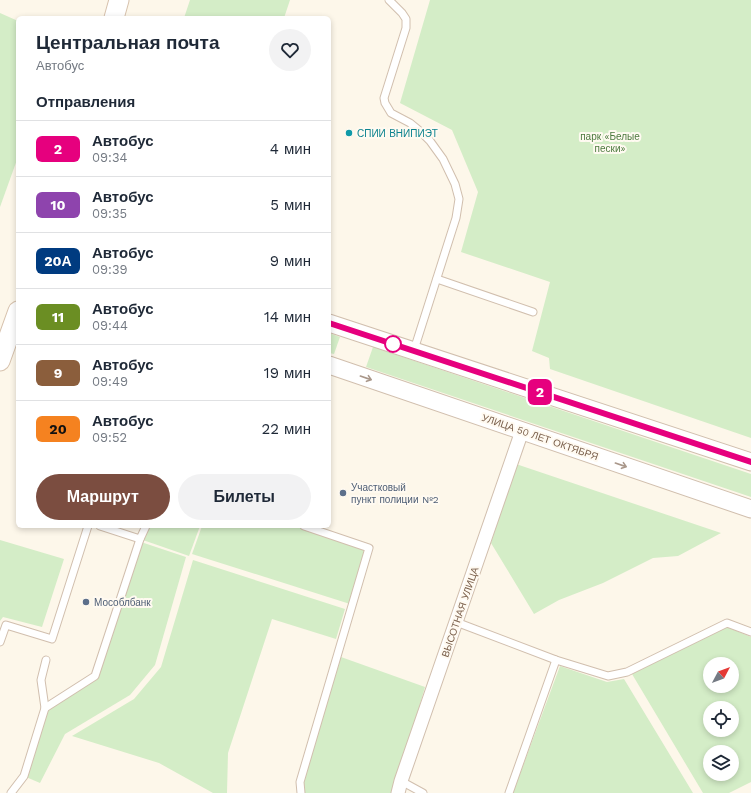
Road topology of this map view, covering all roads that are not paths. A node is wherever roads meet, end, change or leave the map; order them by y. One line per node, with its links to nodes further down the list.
1 (119, 0): 3 (main road)
2 (389, 0): 4 (lane)
3 (115, 16)
4 (437, 279): 5 (lane); 8 (lane)
5 (533, 312)
6 (16, 317): 9 (main road)
7 (331, 324): 8 (street)
8 (414, 350): 12 (street)
9 (0, 361)
10 (331, 366): 11 (street, УЛИЦА 50 ЛЕТ ОКТЯБРЯ, one-way to 11)
11 (522, 431): 13 (street, УЛИЦА 50 ЛЕТ ОКТЯБРЯ, one-way to 13); 19 (street, ВЫСОТНАЯ УЛИЦА)
12 (751, 462)
13 (751, 509)
14 (87, 528): 21 (lane)
15 (106, 528): 18 (lane)
16 (145, 528): 18 (lane)
17 (310, 528): 29 (lane)
18 (140, 539): 26 (lane)
19 (456, 622): 25 (lane); 27 (street, ВЫСОТНАЯ УЛИЦА)
20 (751, 632): 25 (lane)
21 (52, 639): 22 (lane); 23 (lane)
22 (0, 642)
23 (50, 648)
24 (46, 660): 26 (lane)
25 (556, 660): 31 (lane)
26 (45, 708): 28 (lane)
27 (399, 787): 30 (lane)
28 (10, 793)
29 (301, 793)
30 (423, 793)
31 (509, 793)

